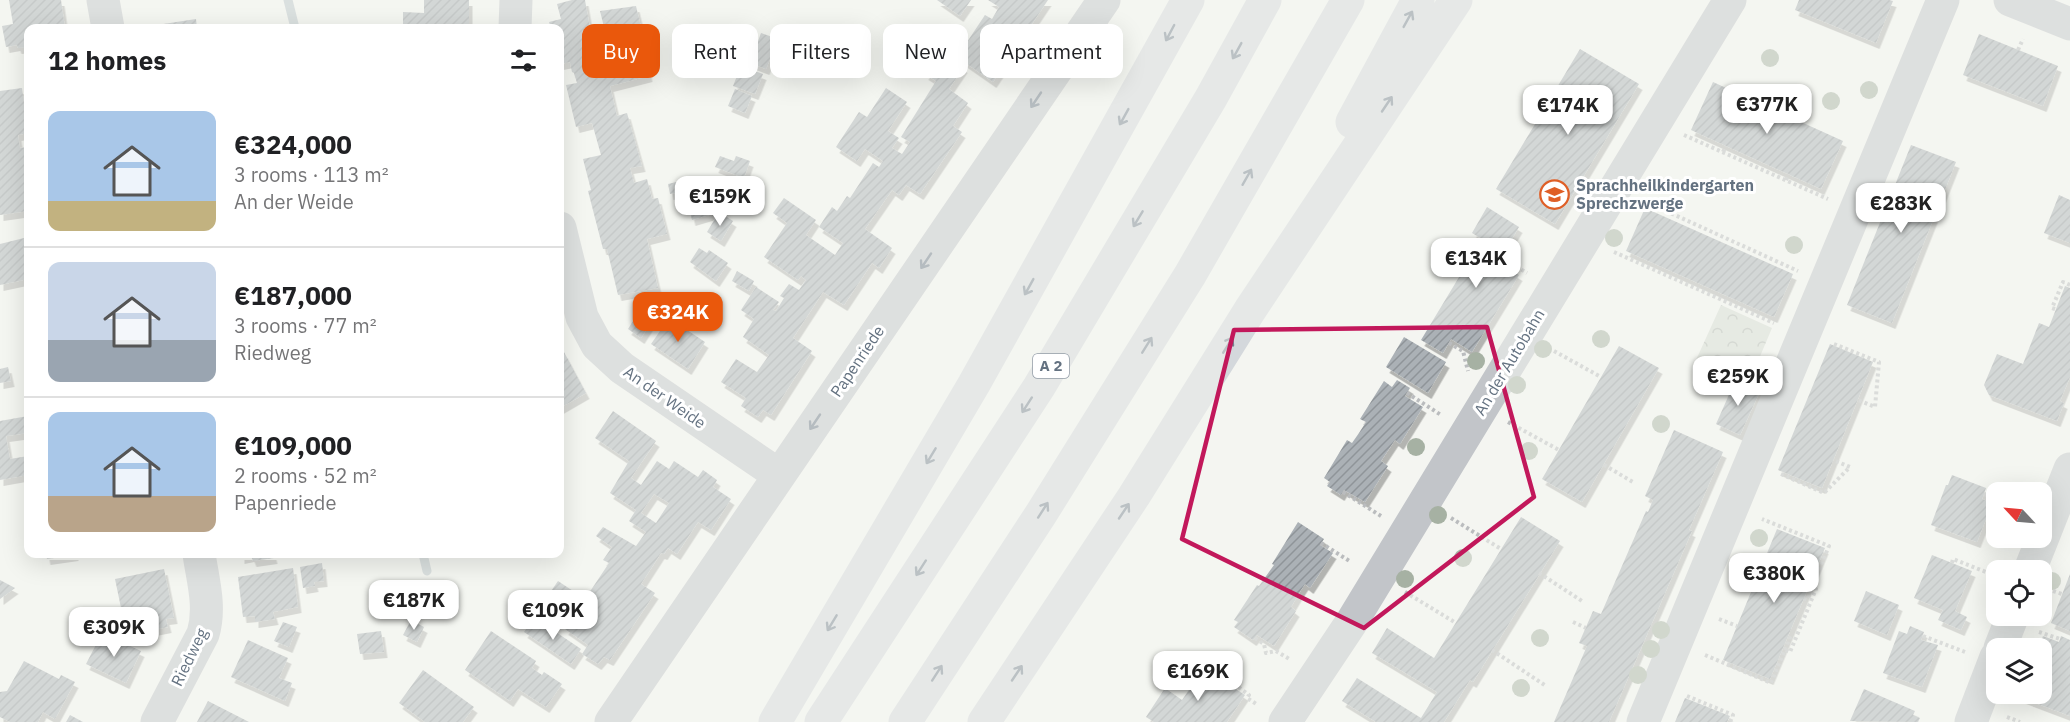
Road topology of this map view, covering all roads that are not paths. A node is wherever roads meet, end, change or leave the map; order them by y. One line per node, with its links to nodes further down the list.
1 (103, 0): 12 (street)
2 (516, 0): 13 (street)
3 (1104, 0): 18 (street, Papenriede, one-way to 18)
4 (1188, 0): 25 (highway, one-way to 25)
5 (1265, 0): 26 (highway, A 2, one-way to 26)
6 (1348, 0): 27 (highway, one-way to 6)
7 (1418, 0): 16 (highway, one-way to 7)
8 (1456, 0): 16 (highway, one-way to 8)
9 (1730, 0): 22 (street, An der Autobahn)
10 (1943, 0): 29 (street)
11 (2010, 0): 14 (street)
12 (107, 24)
13 (515, 24)
14 (2070, 24)
15 (564, 244): 18 (street, An der Weide)
16 (1250, 310): 28 (highway, one-way to 16)
17 (2070, 469): 20 (street)
18 (779, 475): 24 (street, Papenriede)
19 (199, 558): 23 (street, Riedweg)
20 (2035, 560)
21 (1986, 683): 30 (street)
22 (1275, 716)
23 (157, 722)
24 (611, 722)
25 (775, 722)
26 (821, 722)
27 (905, 722)
28 (984, 722)
29 (1643, 722)
30 (1971, 722)

